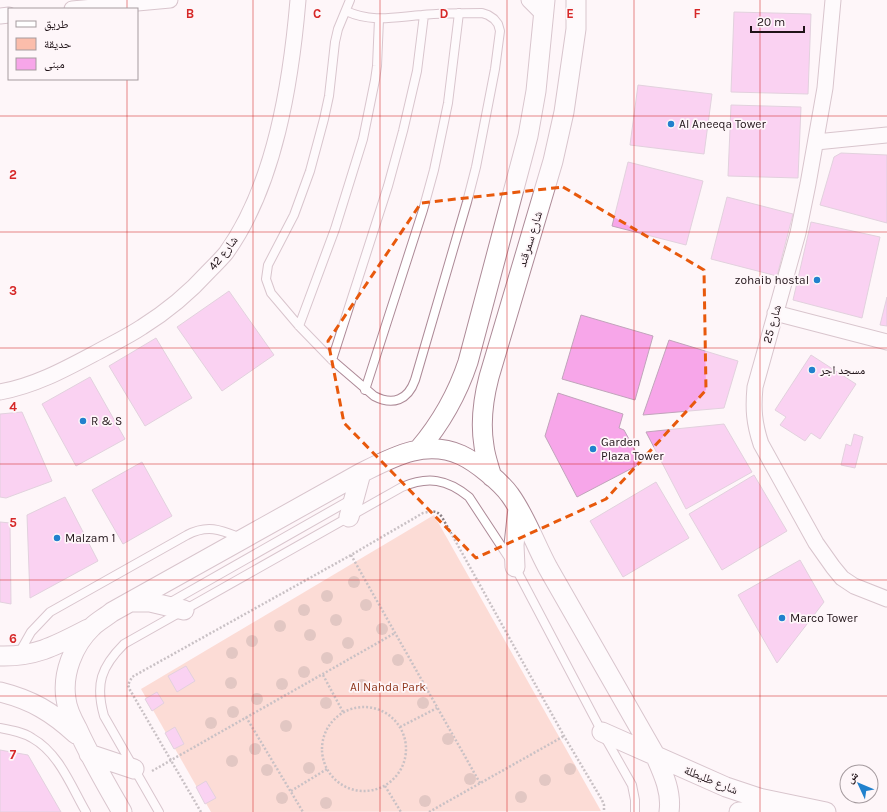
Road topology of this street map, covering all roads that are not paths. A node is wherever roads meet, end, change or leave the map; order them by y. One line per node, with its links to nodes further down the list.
1 (170, 0): 7 (street)
2 (298, 0): 20 (street, شارع 42)
3 (350, 0): 9 (lane)
4 (529, 0): 8 (street)
5 (576, 0): 23 (street, شارع سمرقند)
6 (833, 0): 14 (street, شارع 25)
7 (83, 8)
8 (545, 8): 21 (street)
9 (346, 12): 12 (lane); 16 (lane)
10 (459, 13): 11 (lane); 19 (lane); 19 (lane)
11 (424, 15): 12 (lane); 18 (lane)
12 (379, 19): 16 (lane)
13 (887, 135): 14 (street)
14 (816, 142): 15 (street, شارع 25)
15 (775, 313): 17 (street); 29 (street, شارع 25)
16 (299, 326): 18 (lane)
17 (887, 342)
18 (332, 360): 19 (lane)
19 (365, 390)
20 (0, 392)
21 (419, 449): 22 (street); 23 (street)
22 (361, 473): 24 (street); 27 (street)
23 (492, 477): 25 (street)
24 (355, 498): 26 (street); 31 (lane)
25 (518, 508): 28 (street); 38 (street)
26 (349, 518): 28 (lane); 31 (lane)
27 (243, 539): 30 (street); 33 (lane)
28 (515, 567): 36 (lane)
29 (887, 599)
30 (131, 602): 31 (street); 32 (street)
31 (175, 607): 39 (lane)
32 (92, 626): 33 (street); 37 (street)
33 (9, 656)
34 (0, 692): 37 (street)
35 (0, 728): 41 (lane)
36 (602, 732): 38 (street, شارع طليطلة); 44 (lane)
37 (85, 746): 39 (street); 42 (street)
38 (655, 755): 40 (street, شارع طليطلة); 45 (street)
39 (137, 774): 43 (lane)
40 (793, 806): 46 (street); 47 (street, شارع طليطلة)
41 (86, 812)
42 (122, 812)
43 (159, 812)
44 (635, 812)
45 (669, 812)
46 (739, 812)
47 (826, 812)

